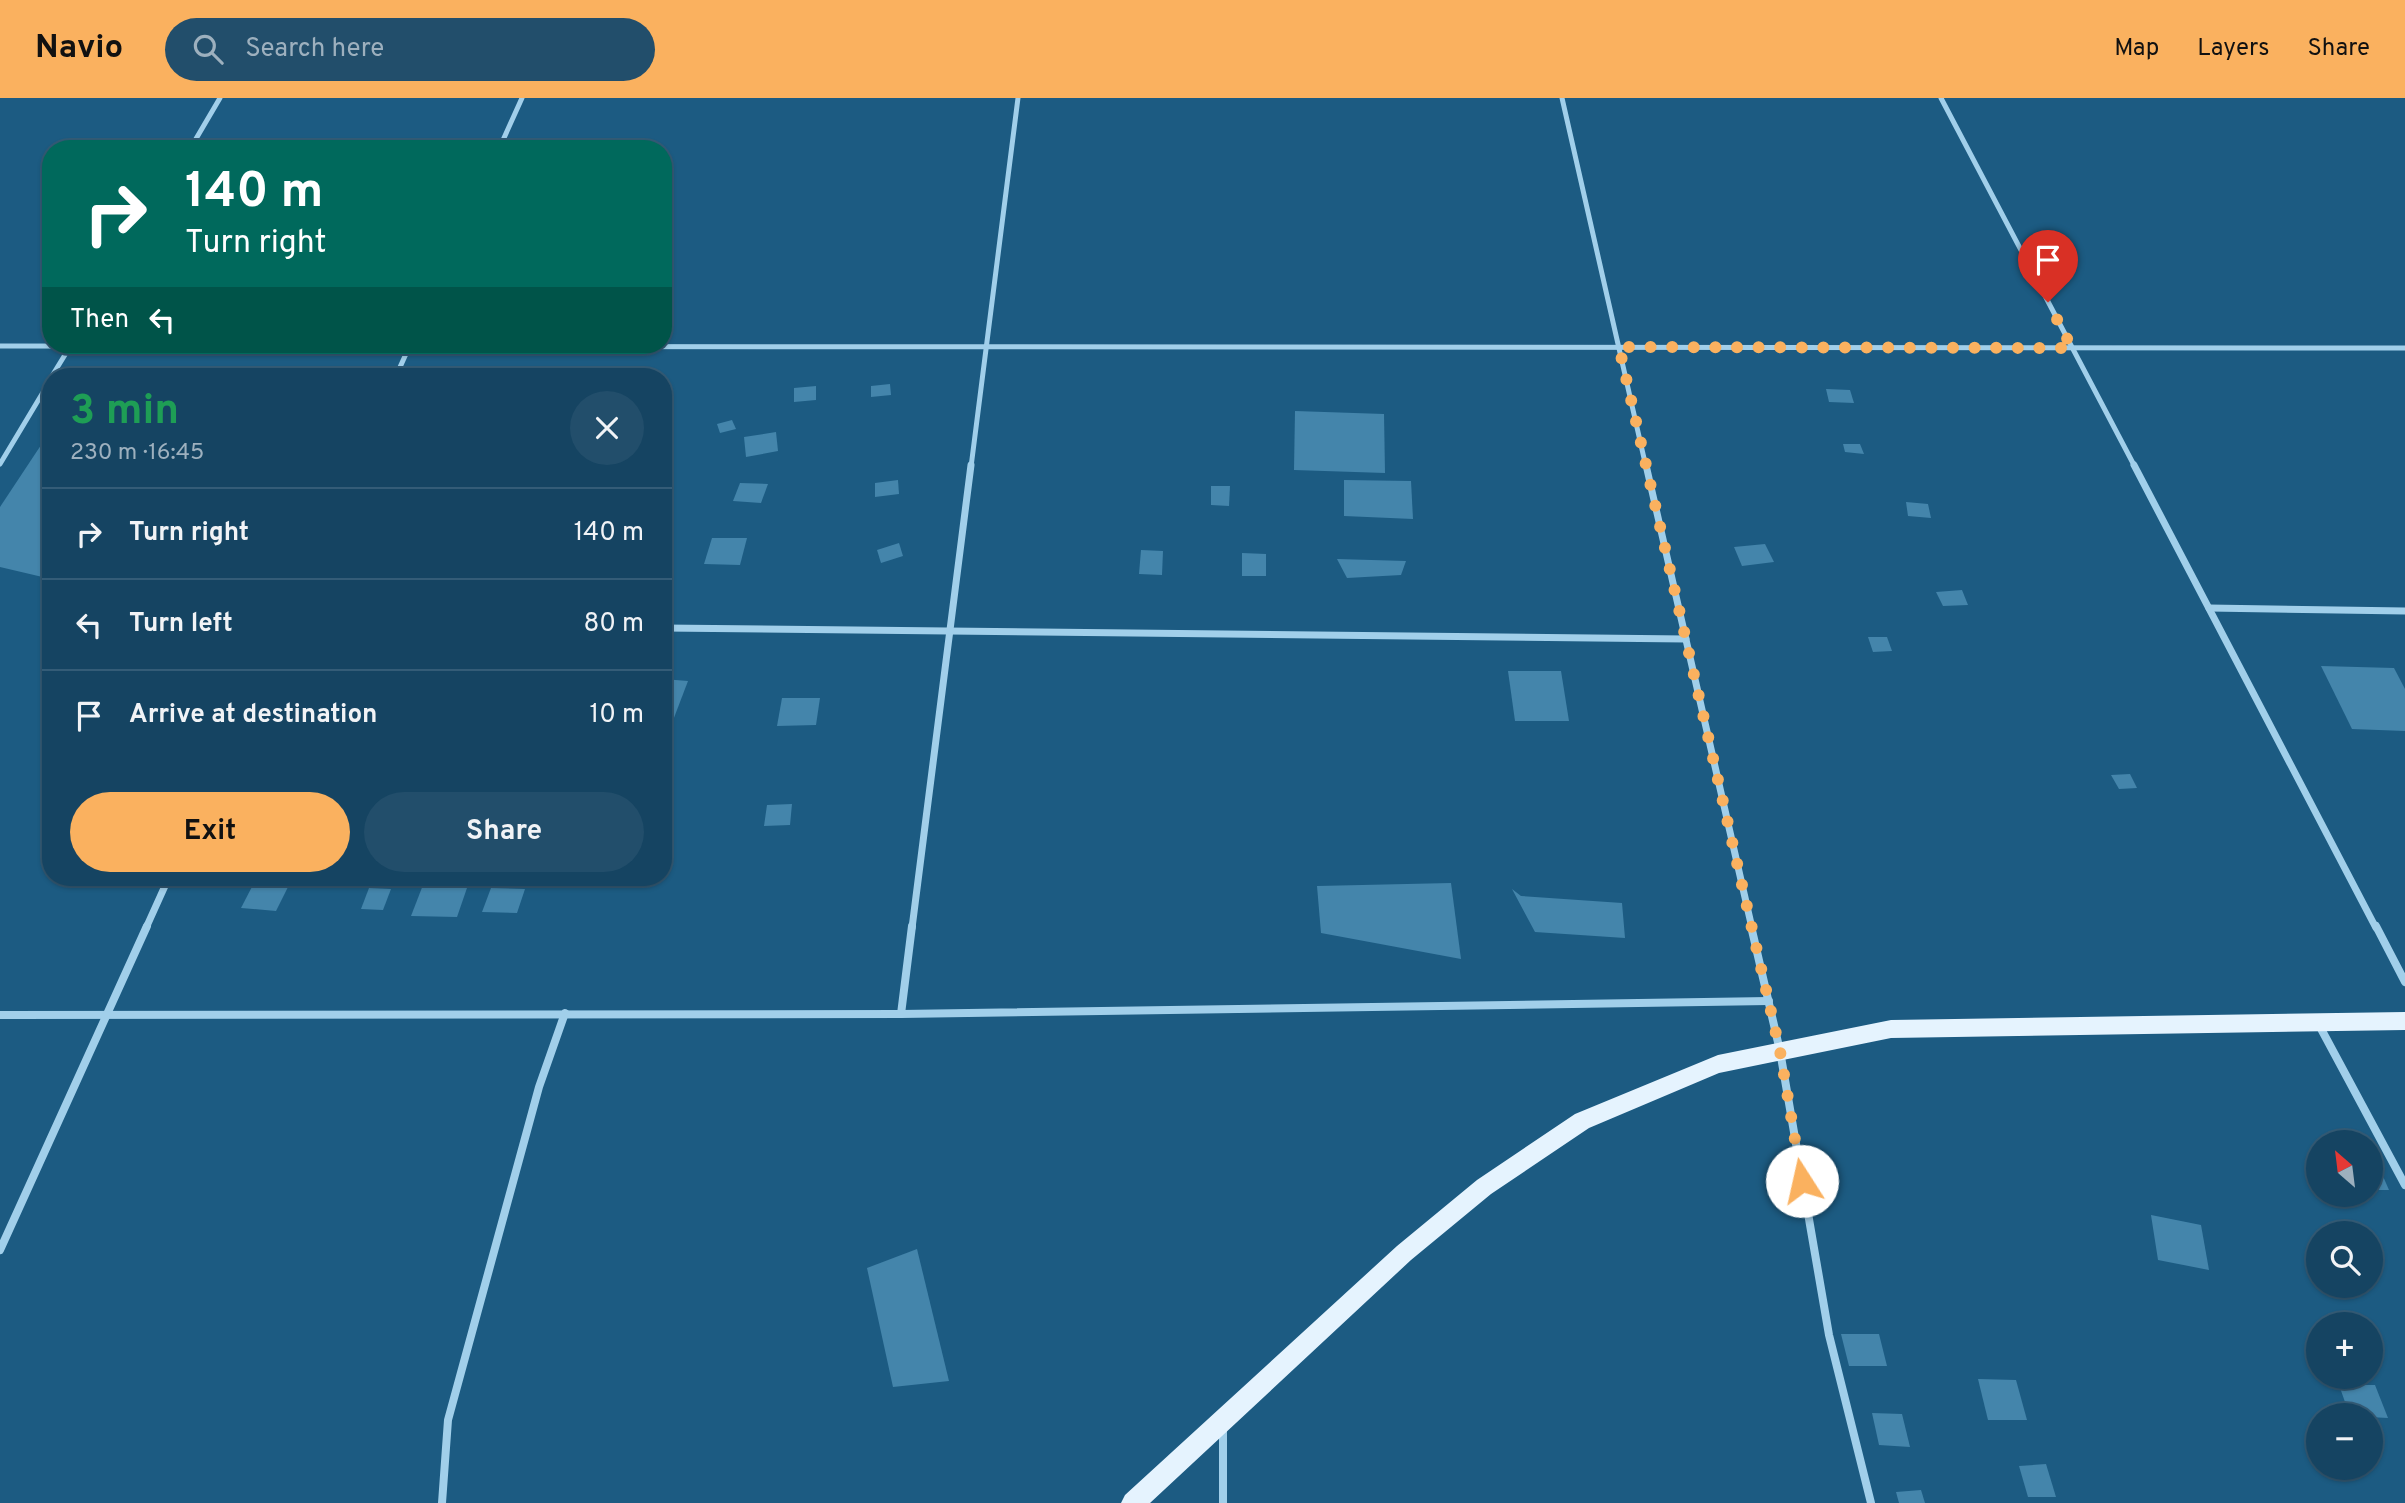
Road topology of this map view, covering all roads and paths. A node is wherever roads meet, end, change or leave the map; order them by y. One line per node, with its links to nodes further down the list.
1 (220, 98): 6 (street)
2 (522, 98): 7 (street)
3 (1018, 98): 11 (street)
4 (1562, 98): 12 (street)
5 (1941, 98): 13 (street)
6 (195, 140)
7 (503, 140)
8 (42, 345): 9 (street)
9 (0, 346)
10 (672, 346): 11 (street)
11 (987, 347): 12 (street); 20 (street)
12 (1619, 347): 13 (street); 21 (street)
13 (2072, 348): 14 (street); 17 (street)
14 (2405, 348)
15 (42, 392): 16 (street)
16 (0, 464)
17 (2209, 608): 18 (street); 23 (street)
18 (2405, 611)
19 (672, 628): 20 (street)
20 (950, 631): 21 (street); 27 (street)
21 (1686, 639): 24 (street)
22 (165, 886): 25 (street)
23 (2405, 982)
24 (1769, 1001): 27 (street); 31 (street)
25 (108, 1013): 26 (street); 28 (street); 33 (street)
26 (565, 1013): 27 (street); 35 (street)
27 (901, 1014)
28 (0, 1015)
29 (2405, 1021): 30 (main road)
30 (2317, 1022): 31 (main road); 32 (street)
31 (1780, 1051): 34 (main road); 38 (street)
32 (2405, 1185)
33 (0, 1250)
34 (1223, 1420): 36 (main road); 37 (street)
35 (442, 1503)
36 (1133, 1503)
37 (1223, 1503)
38 (1871, 1503)

